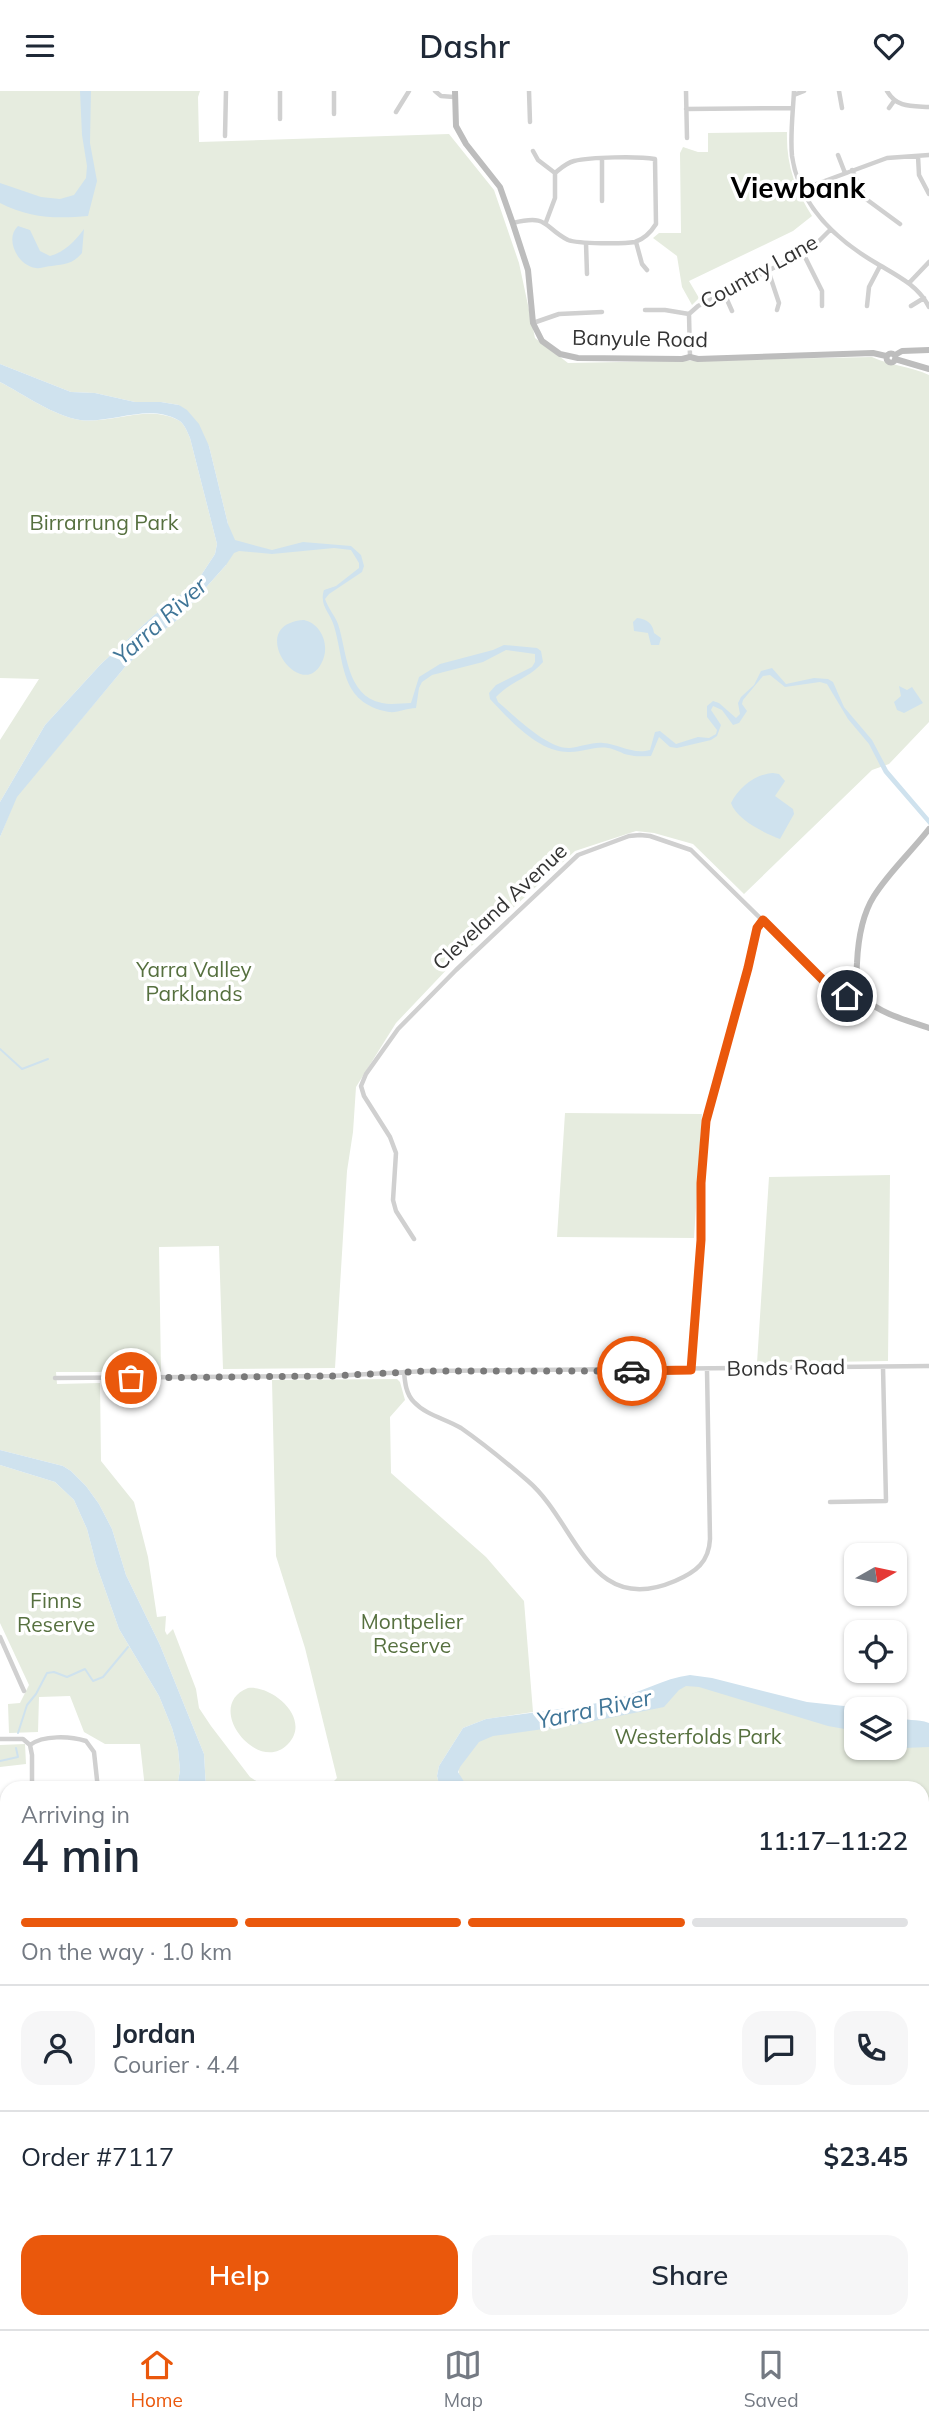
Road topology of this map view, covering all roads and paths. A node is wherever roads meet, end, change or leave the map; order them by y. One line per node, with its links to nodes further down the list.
1 (226, 91): 23 (street)
2 (280, 91): 21 (street)
3 (334, 91): 20 (street)
4 (409, 91): 19 (street)
5 (435, 91): 12 (street)
6 (529, 91): 22 (street)
7 (686, 91): 17 (street)
8 (804, 91): 11 (street)
9 (839, 91): 18 (street)
10 (887, 91): 13 (street)
11 (794, 93): 15 (street)
12 (455, 94): 37 (street)
13 (894, 101): 14 (street); 16 (street)
14 (929, 107)
15 (793, 108): 17 (street); 33 (street)
16 (889, 108)
17 (686, 109): 24 (street)
18 (842, 109)
19 (396, 112)
20 (334, 114)
21 (280, 119)
22 (530, 122)
23 (225, 136)
24 (687, 138)
25 (533, 151): 31 (street)
26 (838, 155): 32 (street)
27 (929, 155): 28 (street)
28 (918, 156): 30 (street); 34 (street)
29 (602, 159): 31 (street); 35 (street); 40 (street)
30 (852, 170): 32 (street); 38 (street)
31 (555, 173): 36 (street)
32 (845, 173): 33 (street)
33 (802, 189): 39 (street)
34 (929, 194)
35 (602, 201)
36 (546, 222): 37 (street); 41 (street)
37 (513, 223): 60 (street)
38 (900, 224)
39 (830, 230): 42 (street, Country Lane); 44 (street)
40 (636, 242): 41 (street); 45 (street)
41 (586, 243): 47 (street)
42 (803, 253): 46 (street, Country Lane); 51 (street)
43 (929, 262): 48 (street)
44 (880, 266): 48 (street); 52 (street)
45 (647, 270)
46 (768, 270): 49 (street, Country Lane); 56 (street)
47 (586, 274)
48 (909, 283): 50 (street)
49 (724, 293): 57 (street); 59 (street, Country Lane)
50 (924, 297): 53 (street); 54 (street)
51 (822, 306)
52 (867, 306)
53 (911, 306)
54 (929, 307)
55 (645, 310): 59 (street)
56 (777, 310)
57 (732, 311)
58 (602, 312): 60 (street)
59 (689, 314): 62 (street, Country Lane)
60 (533, 323): 62 (street, Banyule Road)
61 (929, 350): 63 (street, Banyule Road)
62 (690, 357): 63 (street, Banyule Road)
63 (895, 357): 64 (street)
64 (929, 369)
65 (927, 831): 67 (street)
66 (763, 920): 67 (street, Cleveland Avenue); 69 (street, Cleveland Avenue); 72 (street)
67 (859, 991): 68 (street, Cleveland Avenue)
68 (929, 1028)
69 (414, 1239)
70 (929, 1366): 71 (street, Bonds Road)
71 (883, 1367): 73 (street, Bonds Road); 76 (street)
72 (691, 1370): 73 (street, Bonds Road); 74 (street, Bonds Road)
73 (707, 1370): 74 (street)
74 (404, 1372): 75 (street, Bonds Road)
75 (55, 1378)
76 (831, 1502)
77 (0, 1637): 78 (street)
78 (24, 1691)
79 (0, 1739): 80 (street)
80 (30, 1745): 81 (street); 82 (street)
81 (32, 1781)
82 (97, 1781)

